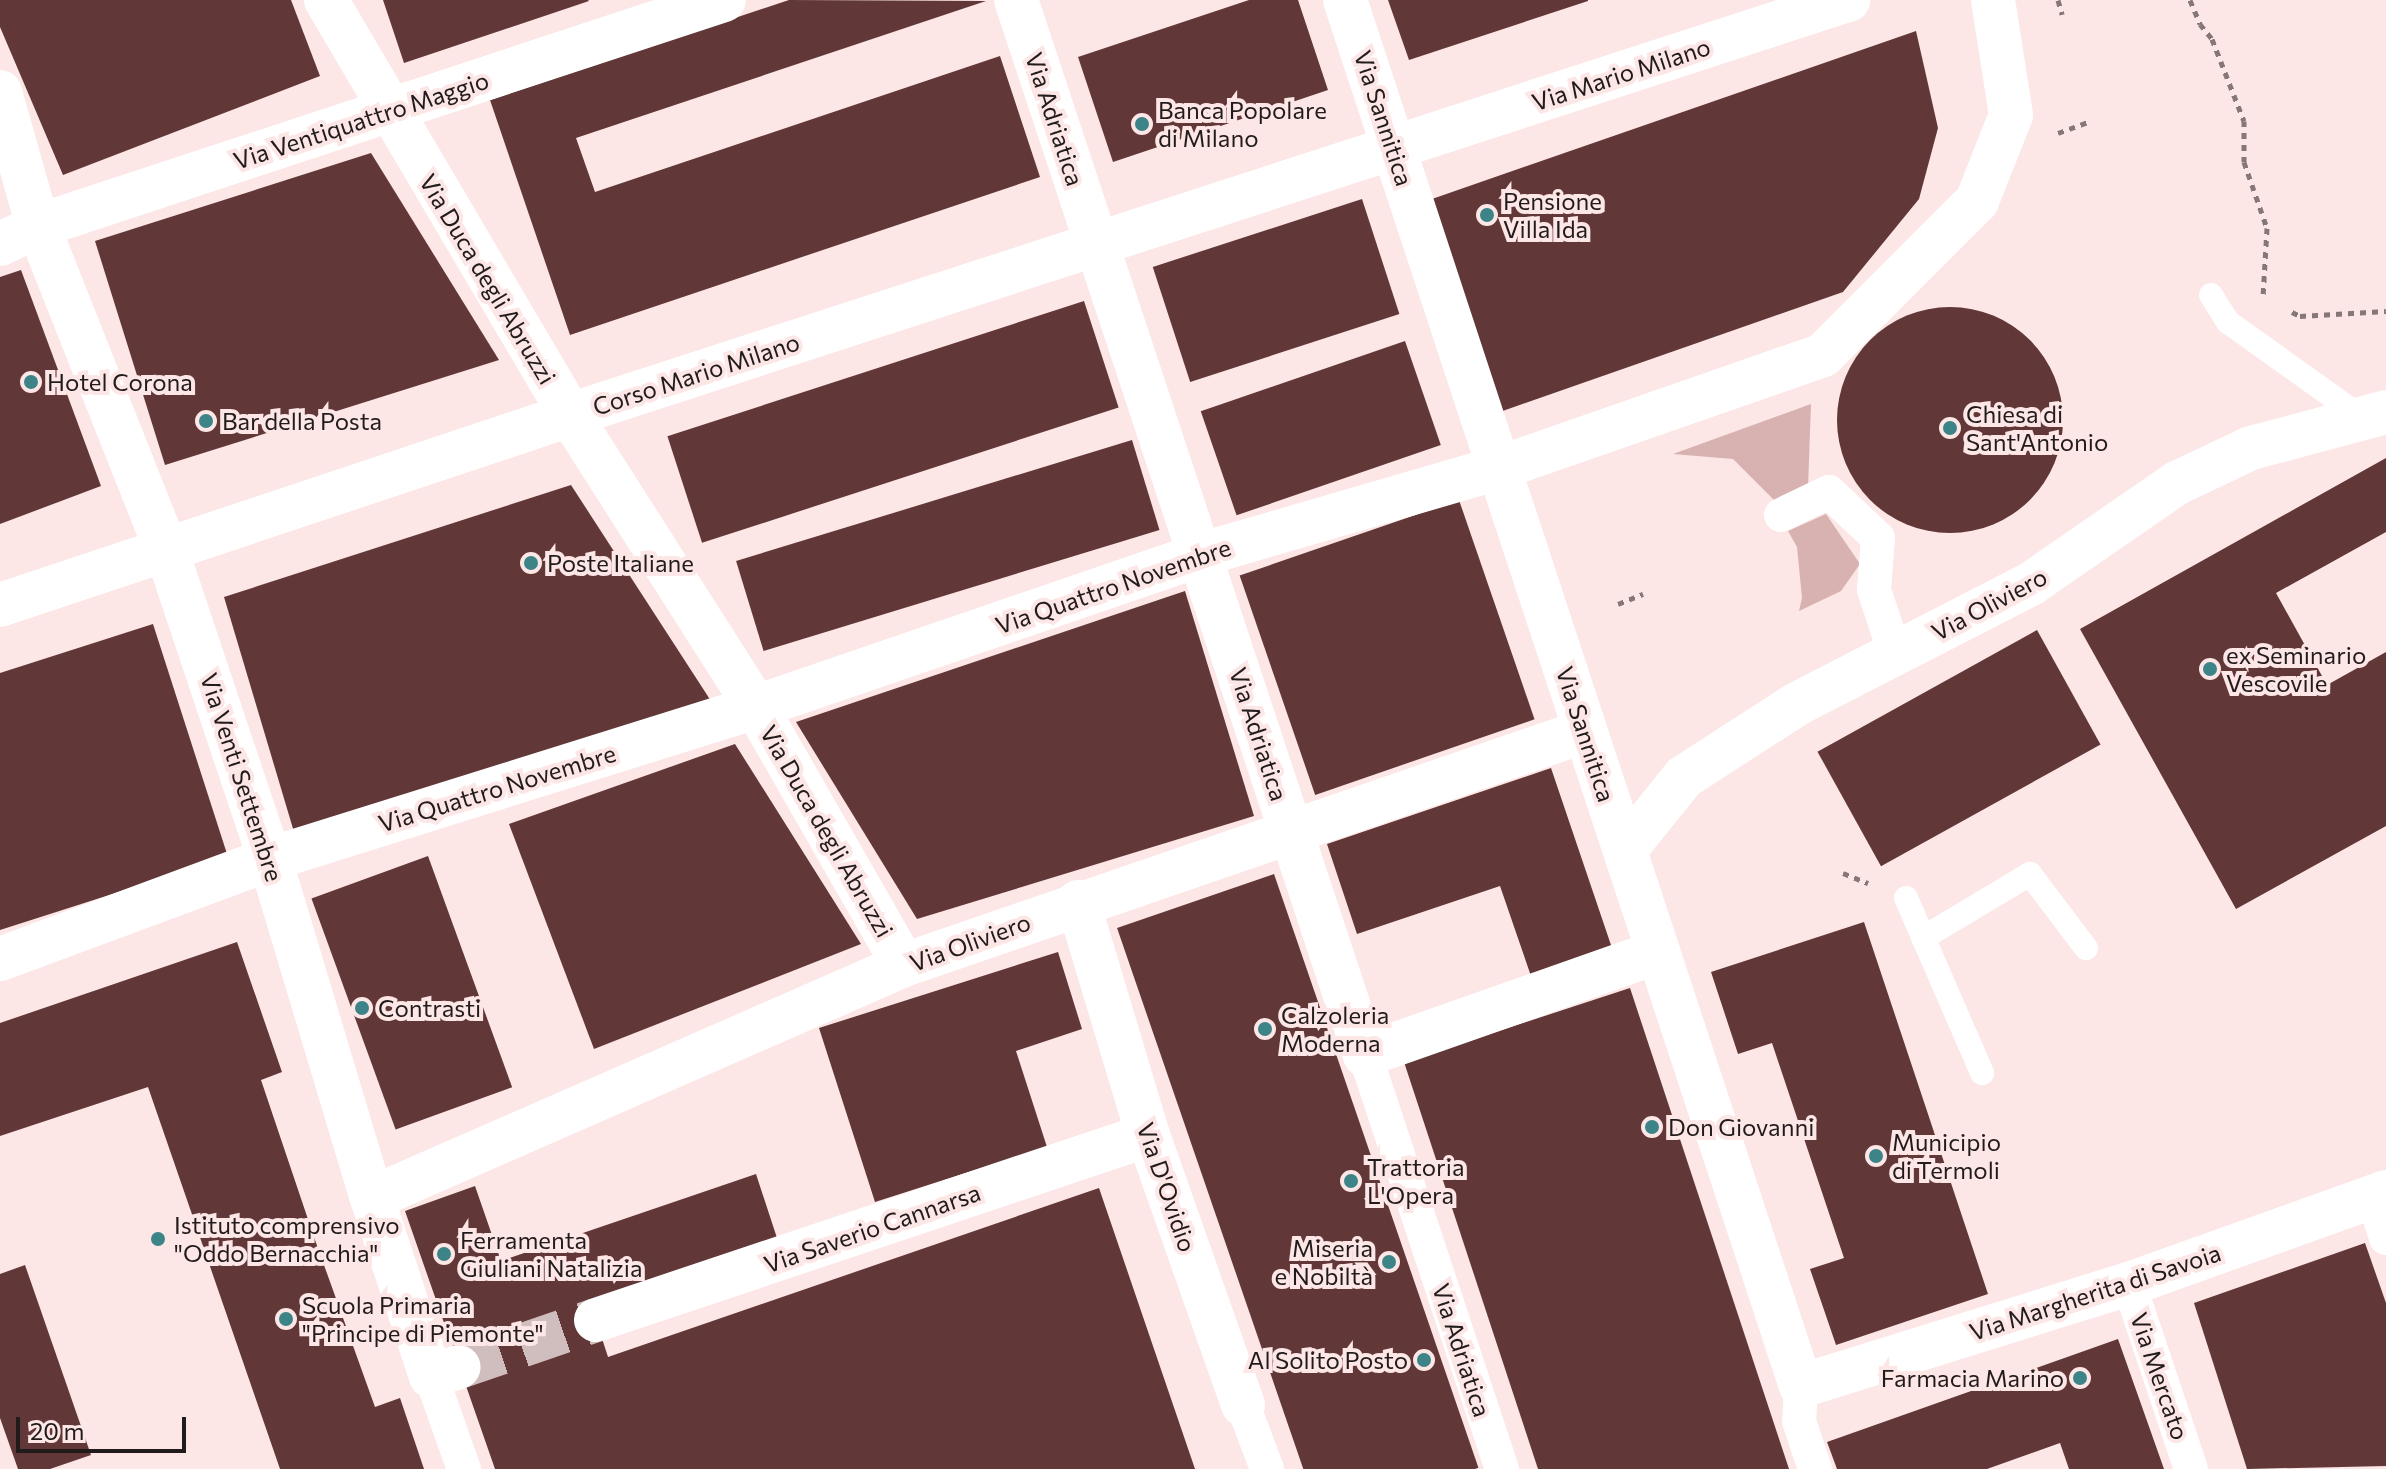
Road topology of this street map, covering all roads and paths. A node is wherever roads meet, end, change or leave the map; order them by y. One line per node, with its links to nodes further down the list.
1 (326, 0): 11 (street, Via Duca degli Abruzzi)
2 (724, 0): 11 (street, Via Ventiquattro Maggio)
3 (1016, 0): 16 (street, Via Adriatica)
4 (1345, 0): 14 (street, Via Sannitica)
5 (1848, 0): 14 (street, Via Mario Milano)
6 (1993, 0): 23 (street, Via Quattro Novembre)
7 (2058, 0): 9 (path)
8 (2190, 0): 18 (path)
9 (2062, 14)
10 (0, 92): 15 (street, Via Venti Settembre)
11 (388, 111): 15 (street, Via Ventiquattro Maggio); 22 (street, Via Duca degli Abruzzi)
12 (2089, 122): 13 (path)
13 (2046, 137)
14 (1394, 149): 16 (street, Corso Mario Milano); 23 (street, Via Sannitica)
15 (19, 235): 25 (street, Via Venti Settembre)
16 (1097, 244): 22 (street, Corso Mario Milano); 26 (street, Via Adriatica)
17 (2211, 295): 21 (lane)
18 (2275, 304)
19 (2287, 310): 20 (path)
20 (2386, 311)
21 (2374, 414): 30 (street, Via Oliviero)
22 (570, 415): 25 (street, Corso Mario Milano); 31 (street, Via Duca degli Abruzzi)
23 (1499, 468): 26 (street, Via Quattro Novembre); 32 (street, Via Sannitica)
24 (1781, 515): 30 (street)
25 (166, 549): 29 (street, Corso Mario Milano); 35 (street, Via Venti Settembre)
26 (1199, 555): 31 (street, Via Quattro Novembre); 33 (street, Via Adriatica)
27 (1643, 594): 28 (path)
28 (1618, 604)
29 (0, 605)
30 (1895, 653): 34 (street, Via Oliviero)
31 (756, 707): 35 (street, Via Quattro Novembre); 42 (street, Via Duca degli Abruzzi)
32 (1585, 731): 33 (street, Via Oliviero); 34 (street, Via Sannitica)
33 (1291, 832): 37 (street, Via Oliviero); 43 (street, Via Adriatica)
34 (1625, 850): 40 (street, Via Sannitica)
35 (270, 859): 41 (street, Via Quattro Novembre); 47 (street, Via Venti Settembre)
36 (1906, 898): 38 (lane)
37 (1078, 902): 42 (street, Via Oliviero); 45 (street, Via D'Ovidio)
38 (1923, 938): 39 (lane); 44 (lane)
39 (2086, 948)
40 (1658, 952): 43 (street); 52 (street, Via Sannitica)
41 (0, 959)
42 (904, 965): 47 (street, Via Oliviero)
43 (1365, 1055): 56 (street, Via Adriatica)
44 (1982, 1073)
45 (1148, 1135): 50 (street, Via Saverio Cannarsa); 53 (street, Via D'Ovidio)
46 (2379, 1194): 48 (street); 49 (street, Via Margherita di Savoia)
47 (372, 1198): 51 (street, Via Venti Settembre)
48 (2386, 1238)
49 (2129, 1284): 52 (street, Via Margherita di Savoia); 58 (street, Via Mercato)
50 (596, 1320)
51 (445, 1371): 54 (street, Via Venti Settembre)
52 (1801, 1386): 57 (street, Via Sannitica)
53 (1243, 1405): 55 (street, Via D'Ovidio)
54 (464, 1469)
55 (1267, 1469)
56 (1502, 1469)
57 (1815, 1469)
58 (2191, 1469)

